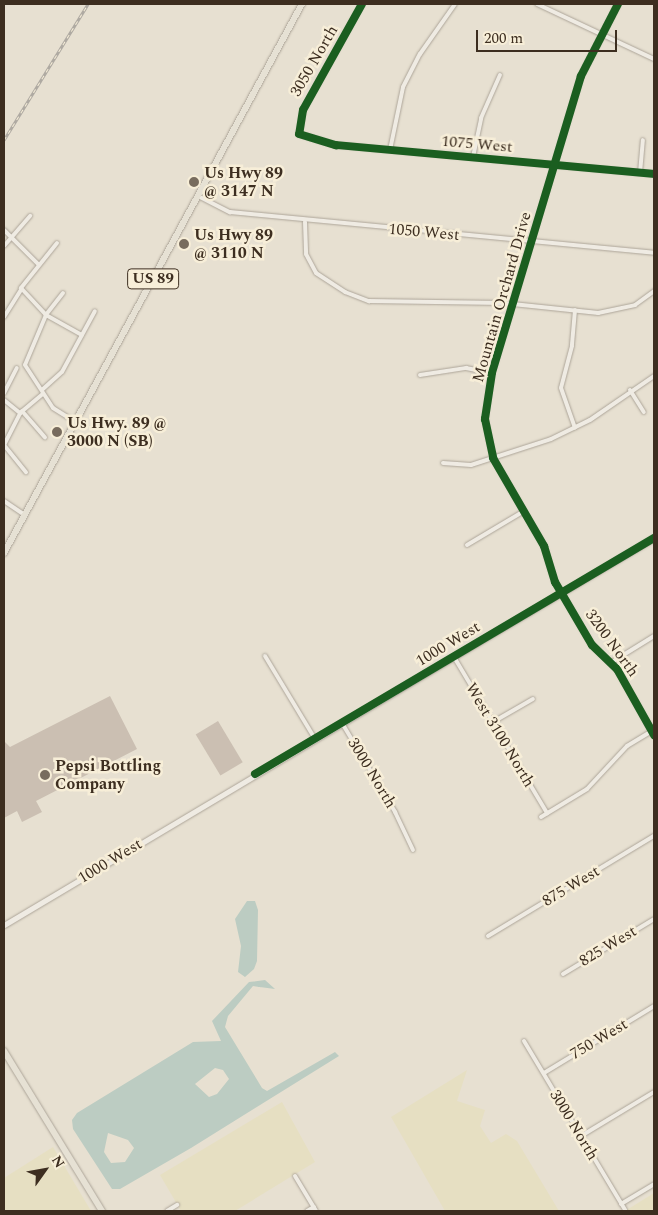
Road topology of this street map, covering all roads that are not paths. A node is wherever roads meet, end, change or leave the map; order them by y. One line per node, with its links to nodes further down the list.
1 (302, 4): 16 (main road, US 89)
2 (362, 4): 9 (street, 3050 North)
3 (455, 4): 11 (street)
4 (537, 4): 6 (street)
5 (618, 4): 6 (street, Mountain Orchard Drive)
6 (602, 35): 7 (street); 13 (street, Mountain Orchard Drive)
7 (654, 59)
8 (500, 75): 12 (street)
9 (299, 134): 11 (street, 1075 West)
10 (643, 140): 14 (street)
11 (390, 150): 12 (street, 1075 West)
12 (473, 157): 13 (street, 1075 West)
13 (554, 166): 14 (street, 1075 West); 21 (street, Mountain Orchard Drive)
14 (640, 173): 15 (street, 1075 West)
15 (654, 174)
16 (198, 196): 18 (street, 1050 West); 45 (main road, US 89)
17 (30, 216): 20 (street)
18 (305, 222): 21 (street, 1050 West); 29 (street)
19 (4, 230): 20 (street)
20 (11, 237): 23 (street); 25 (street)
21 (532, 241): 24 (street, 1050 West); 29 (street, Mountain Orchard Drive)
22 (57, 243): 25 (street)
23 (4, 246)
24 (654, 253)
25 (38, 264): 26 (street)
26 (21, 290): 32 (street); 33 (street)
27 (654, 291): 30 (street)
28 (63, 293): 32 (street)
29 (514, 304): 30 (street); 36 (street, Mountain Orchard Drive)
30 (575, 310): 46 (street)
31 (96, 312): 34 (street)
32 (46, 315): 34 (street); 40 (street)
33 (4, 317)
34 (82, 335): 40 (street)
35 (17, 368): 41 (street)
36 (492, 373): 37 (street); 49 (street, Mountain Orchard Drive)
37 (420, 376)
38 (654, 376): 39 (street)
39 (630, 390): 44 (street); 46 (street)
40 (43, 392): 43 (street); 45 (street)
41 (4, 393)
42 (4, 400): 43 (street)
43 (21, 412): 47 (street); 48 (street)
44 (644, 412)
45 (75, 422): 54 (main road, US 89)
46 (575, 428): 49 (street)
47 (45, 437)
48 (4, 445): 51 (street)
49 (493, 458): 50 (street); 53 (street, Mountain Orchard Drive)
50 (443, 463)
51 (26, 472)
52 (4, 502): 54 (street)
53 (524, 511): 56 (street); 58 (street, Mountain Orchard Drive)
54 (24, 515): 57 (main road, US 89)
55 (654, 538): 58 (street, 1000 West)
56 (467, 545)
57 (4, 553)
58 (561, 593): 61 (street, 1000 West); 62 (street, 3200 North)
59 (654, 636): 62 (street)
60 (265, 656): 67 (street)
61 (454, 657): 64 (street, West 3100 North); 65 (street, 1000 West)
62 (612, 662): 66 (street, 3200 North)
63 (533, 699): 64 (street)
64 (493, 722): 68 (street, West 3100 North)
65 (342, 723): 67 (street, 1000 West); 71 (street, 3000 North)
66 (653, 733): 68 (street)
67 (315, 738): 73 (street, 1000 West)
68 (547, 813): 69 (street)
69 (541, 817)
70 (654, 836): 74 (street, 875 West)
71 (413, 850)
72 (654, 919): 75 (street, 825 West)
73 (4, 924)
74 (488, 936)
75 (562, 974)
76 (654, 1006): 79 (street, 750 West)
77 (524, 1041): 79 (street, 3000 North)
78 (4, 1051): 88 (main road)
79 (544, 1073): 81 (street, 3000 North)
80 (654, 1092): 81 (street)
81 (581, 1136): 84 (street, 3000 North)
82 (295, 1176): 86 (street)
83 (654, 1184): 84 (street)
84 (621, 1204): 87 (street, 3000 North)
85 (177, 1205): 89 (street)
86 (315, 1209): 90 (street)
87 (624, 1210)
88 (102, 1211)
89 (167, 1211)
90 (307, 1211)

